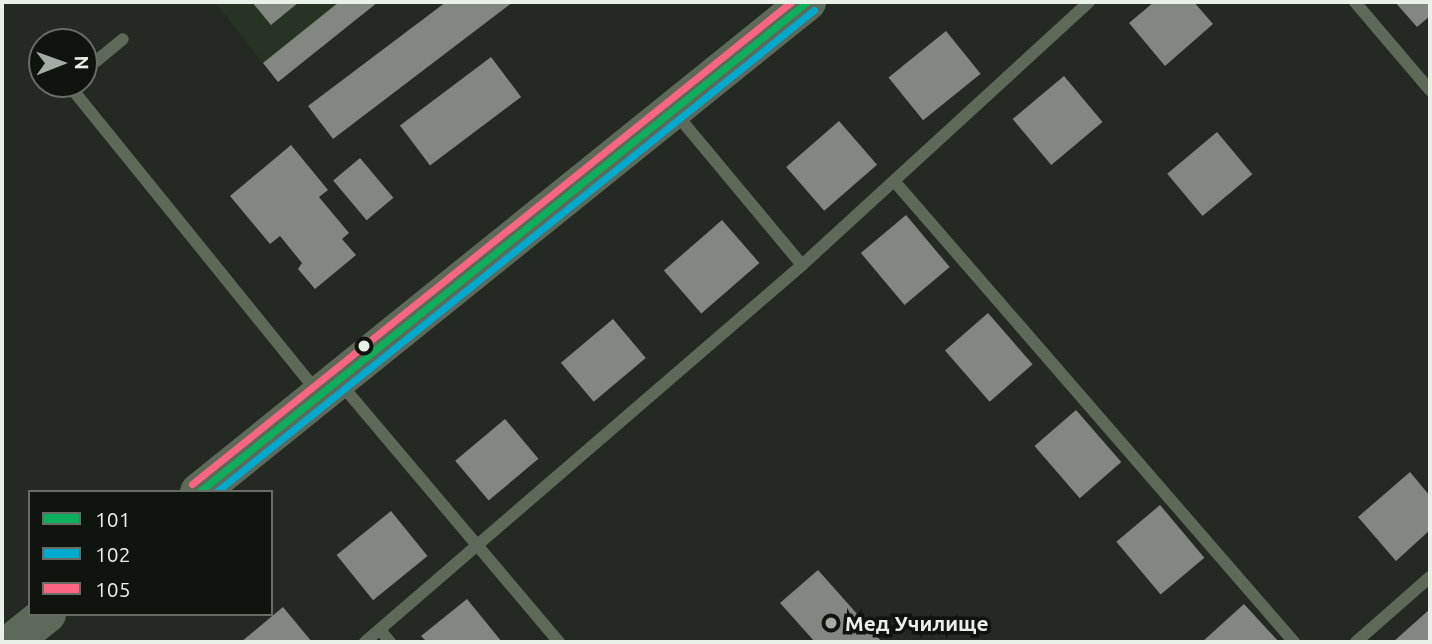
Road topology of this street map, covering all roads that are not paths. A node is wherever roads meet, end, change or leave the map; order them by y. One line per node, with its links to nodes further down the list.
1 (807, 2): 8 (main road)
2 (1088, 2): 9 (lane)
3 (1355, 2): 6 (lane)
4 (123, 38): 5 (lane)
5 (98, 59)
6 (1430, 90)
7 (80, 98): 11 (lane)
8 (674, 111): 10 (lane); 11 (main road)
9 (895, 182): 10 (lane); 21 (lane)
10 (802, 265): 13 (lane)
11 (328, 388): 12 (main road); 13 (lane)
12 (201, 490)
13 (478, 546): 16 (lane); 20 (lane)
14 (1430, 577): 22 (lane)
15 (44, 616): 17 (main road)
16 (380, 630): 18 (lane); 19 (lane)
17 (12, 642)
18 (365, 642)
19 (390, 642)
20 (559, 642)
21 (1294, 642)
22 (1356, 642)

